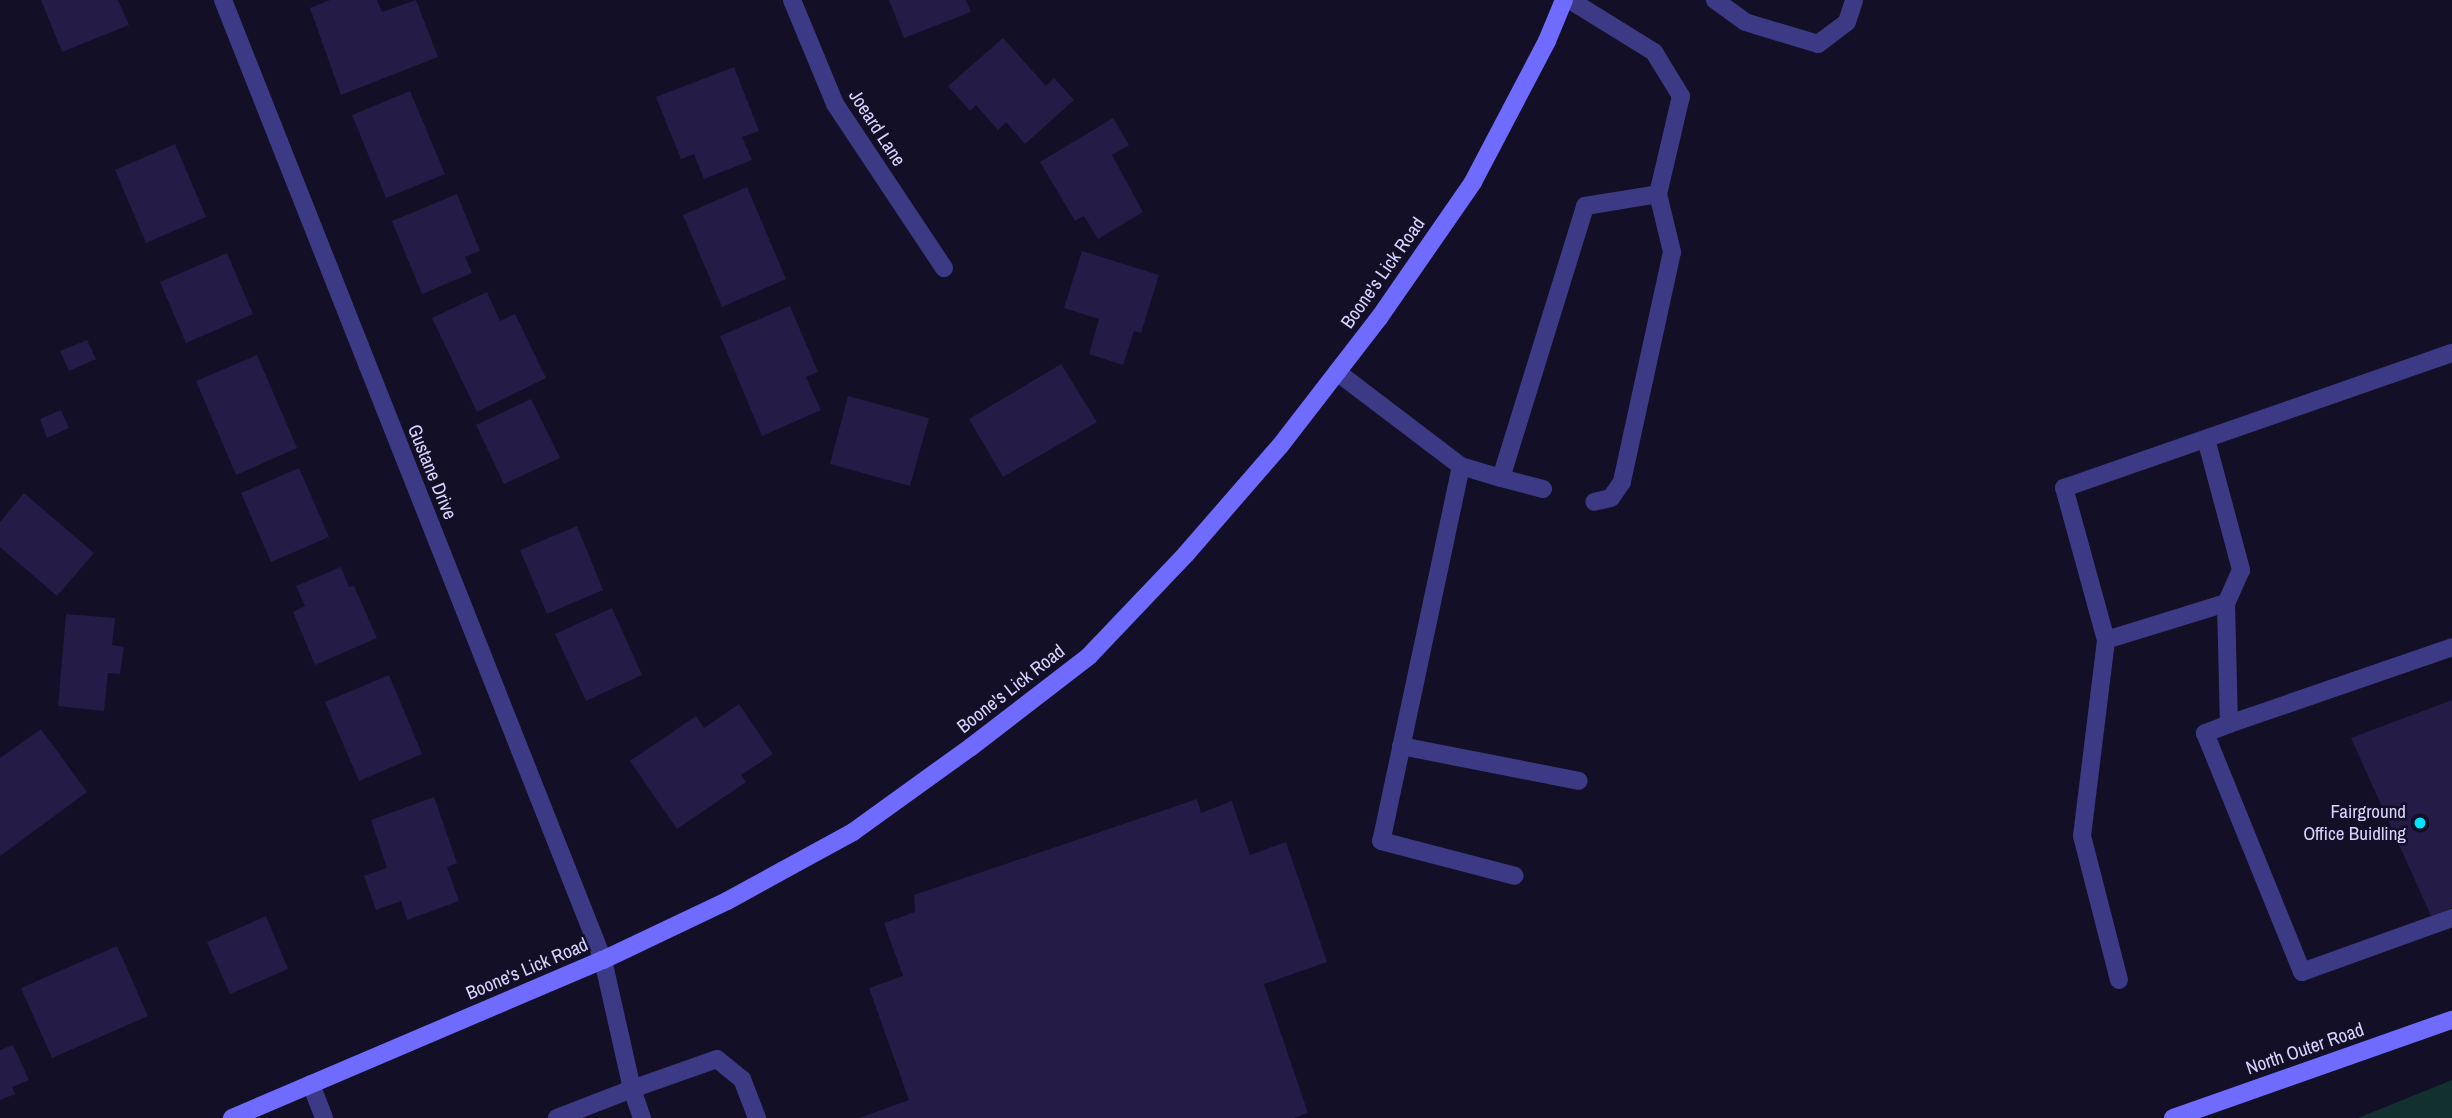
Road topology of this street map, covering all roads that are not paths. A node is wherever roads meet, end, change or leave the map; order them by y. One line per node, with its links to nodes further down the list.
1 (222, 0): 24 (street, Gustane Drive)
2 (792, 0): 8 (street, Joeard Lane)
3 (1564, 0): 10 (street, Boone's Lick Road)
4 (1570, 0): 7 (street)
5 (1715, 0): 6 (street)
6 (1854, 0)
7 (1658, 194): 13 (street); 15 (street)
8 (944, 268)
9 (2452, 354): 11 (street)
10 (1337, 372): 12 (street); 24 (street, Boone's Lick Road)
11 (2206, 439): 16 (street); 17 (street)
12 (1461, 466): 13 (street); 20 (street)
13 (1501, 478): 14 (street)
14 (1543, 489)
15 (1594, 502)
16 (2227, 603): 17 (street); 19 (street)
17 (2106, 640): 25 (street)
18 (2452, 647): 19 (street)
19 (2229, 724): 23 (street)
20 (1401, 746): 21 (street); 22 (street)
21 (1578, 781)
22 (1515, 876)
23 (2452, 918)
24 (603, 960): 27 (street, Boone's Lick Road); 28 (street, Gustane Drive)
25 (2119, 981)
26 (2452, 1020): 34 (street, North Outer Road)
27 (311, 1084): 29 (street, Boone's Lick Road); 30 (street)
28 (632, 1089): 31 (street); 32 (street, Gustane Drive); 33 (street)
29 (232, 1118)
30 (324, 1118)
31 (557, 1118)
32 (642, 1118)
33 (757, 1118)
34 (2173, 1118)

